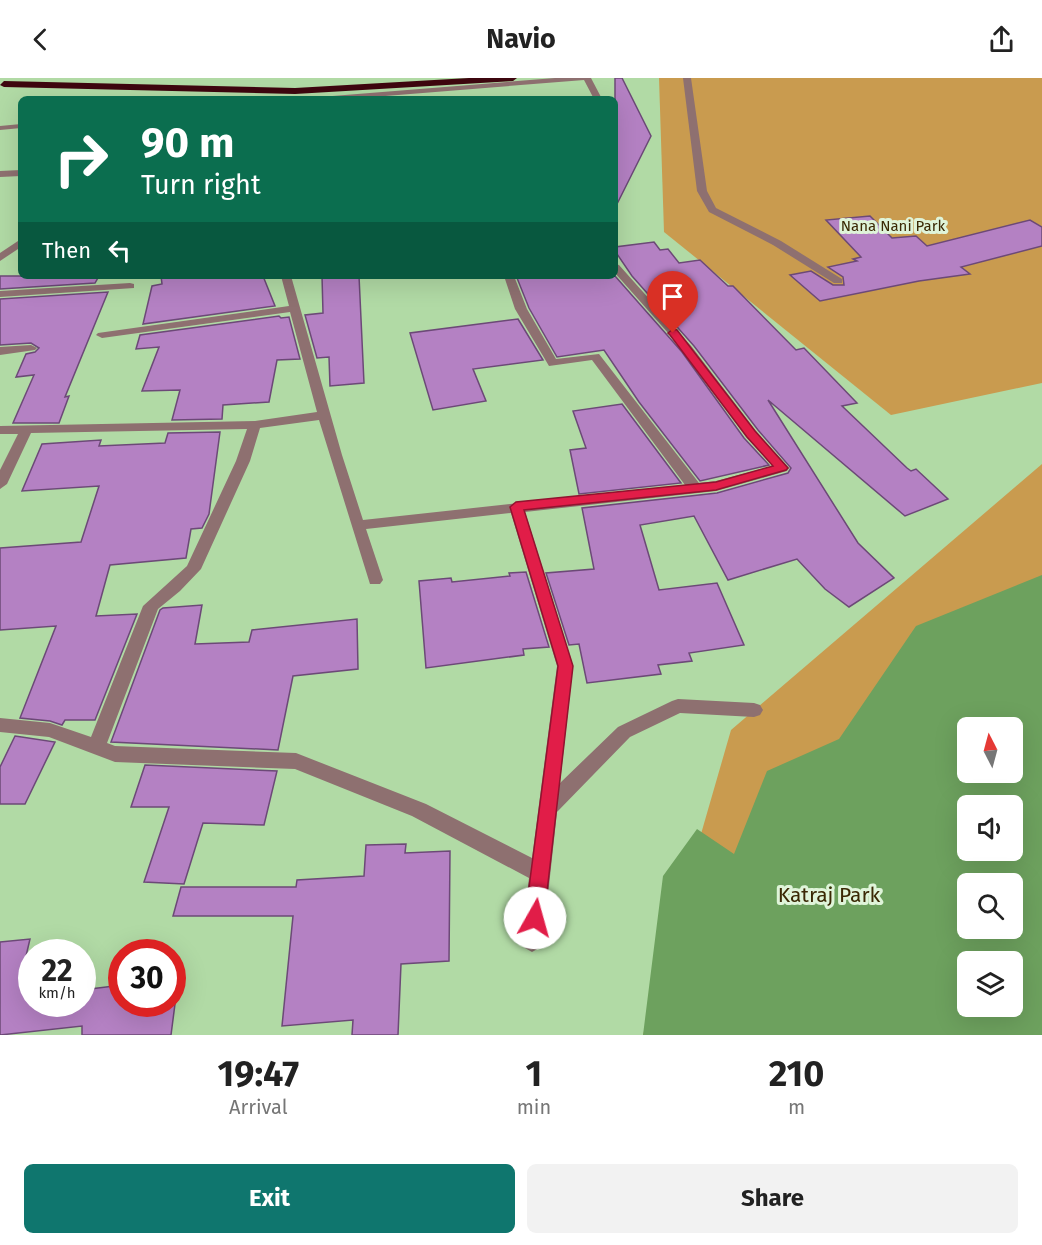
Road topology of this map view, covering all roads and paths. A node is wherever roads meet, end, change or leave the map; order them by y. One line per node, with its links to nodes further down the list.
1 (409, 78): 7 (highway)
2 (513, 78): 7 (highway)
3 (582, 78): 8 (street)
4 (587, 78): 9 (street)
5 (687, 78): 19 (street)
6 (5, 82): 7 (highway)
7 (50, 82)
8 (387, 96)
9 (596, 96)
10 (18, 126): 11 (street)
11 (0, 128)
12 (18, 173): 13 (street)
13 (0, 174)
14 (18, 244): 15 (street)
15 (0, 258)
16 (618, 270): 31 (street)
17 (287, 279): 22 (street)
18 (510, 279): 31 (street)
19 (838, 281)
20 (130, 286): 21 (street)
21 (0, 294)
22 (295, 309): 23 (street); 26 (street)
23 (102, 334)
24 (31, 348): 25 (street)
25 (0, 351)
26 (324, 415): 27 (street); 33 (street)
27 (255, 426): 29 (street); 37 (street)
28 (0, 430): 29 (street)
29 (26, 430): 30 (street)
30 (0, 484)
31 (695, 488): 32 (street)
32 (516, 507): 33 (street); 38 (street)
33 (358, 525): 34 (street)
34 (375, 580)
35 (754, 710): 38 (street)
36 (0, 724): 37 (street)
37 (96, 747): 39 (street)
38 (548, 808): 39 (street)
39 (540, 873): 40 (street)
40 (532, 941)

